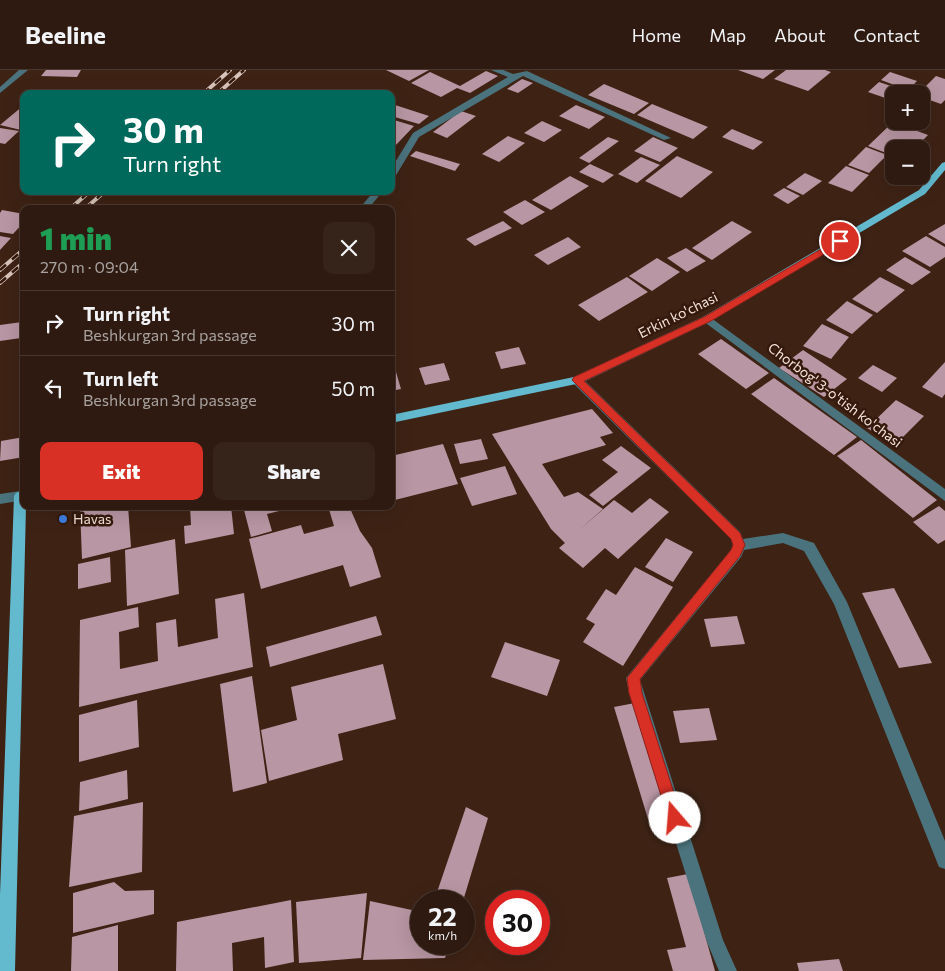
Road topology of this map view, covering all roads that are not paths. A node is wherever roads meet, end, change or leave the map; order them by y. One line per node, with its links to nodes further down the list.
1 (24, 70): 5 (street)
2 (495, 70): 4 (street)
3 (524, 70): 4 (street)
4 (513, 76): 6 (street); 8 (street)
5 (0, 91)
6 (667, 138)
7 (945, 166): 11 (main road, Erkin ko'chasi)
8 (395, 170)
9 (375, 195): 10 (street)
10 (367, 205)
11 (707, 319): 12 (main road, Erkin ko'chasi); 15 (street, Chorbog' 3-o'tish ko'chasi)
12 (577, 380): 13 (main road, Erkin ko'chasi); 18 (street)
13 (395, 418)
14 (20, 496): 16 (street)
15 (945, 496)
16 (0, 499)
17 (22, 510): 20 (main road)
18 (739, 545): 19 (street); 21 (street)
19 (945, 861)
20 (6, 971)
21 (728, 971)

